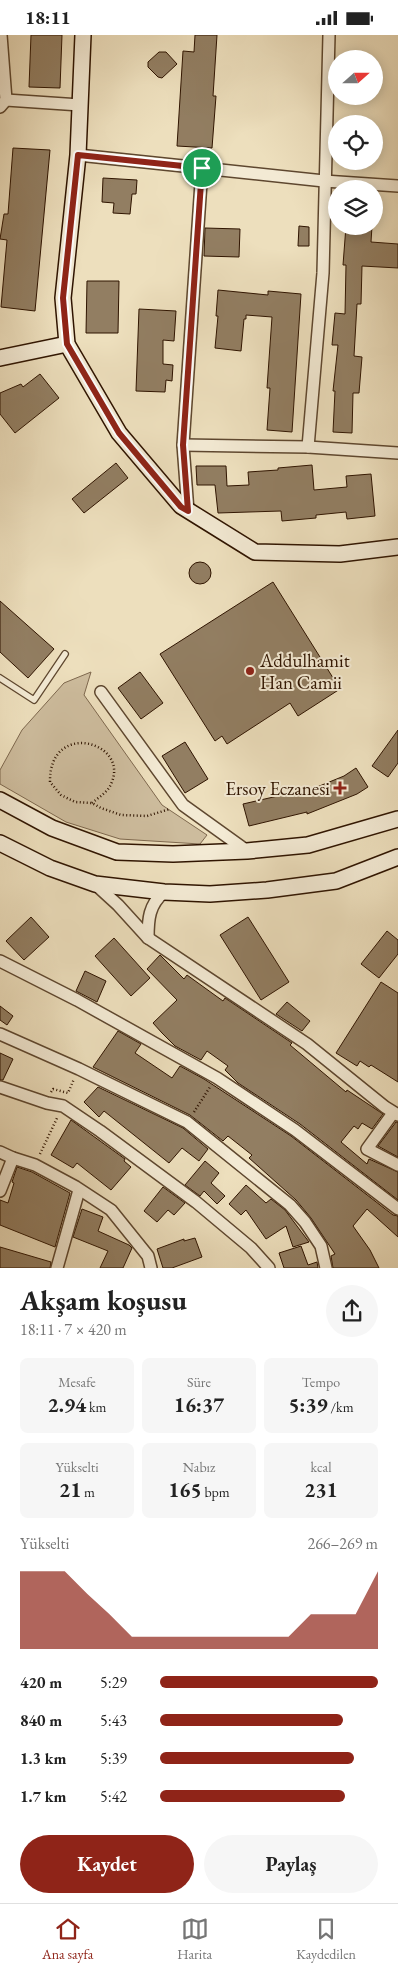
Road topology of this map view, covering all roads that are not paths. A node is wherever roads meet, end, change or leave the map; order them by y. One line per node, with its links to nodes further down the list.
1 (1, 35): 4 (street)
2 (83, 35): 5 (main road)
3 (329, 35): 8 (street)
4 (3, 104): 5 (street)
5 (80, 105): 6 (main road)
6 (78, 155): 7 (street); 10 (main road)
7 (202, 168): 8 (street); 12 (street)
8 (324, 181): 9 (street); 13 (street)
9 (398, 186)
10 (67, 344): 11 (main road); 15 (main road)
11 (0, 359)
12 (183, 445): 13 (street); 15 (street)
13 (308, 447): 14 (street)
14 (398, 453)
15 (188, 511): 16 (main road)
16 (398, 547)
17 (65, 654): 18 (lane)
18 (0, 678)
19 (102, 692): 23 (street)
20 (0, 800): 23 (main road)
21 (398, 819): 23 (main road)
22 (0, 843): 25 (main road)
23 (247, 851)
24 (398, 857): 26 (main road)
25 (95, 884): 26 (main road); 27 (street)
26 (164, 892): 27 (street)
27 (148, 938): 31 (street)
28 (0, 961): 37 (street)
29 (0, 1034): 41 (street)
30 (0, 1087): 40 (street)
31 (395, 1114): 34 (street)
32 (0, 1152): 33 (street)
33 (13, 1158): 35 (street); 36 (street)
34 (398, 1165)
35 (79, 1190): 38 (street); 39 (street)
36 (0, 1191)
37 (398, 1209)
38 (57, 1268)
39 (151, 1268)
40 (268, 1268)
41 (326, 1268)

